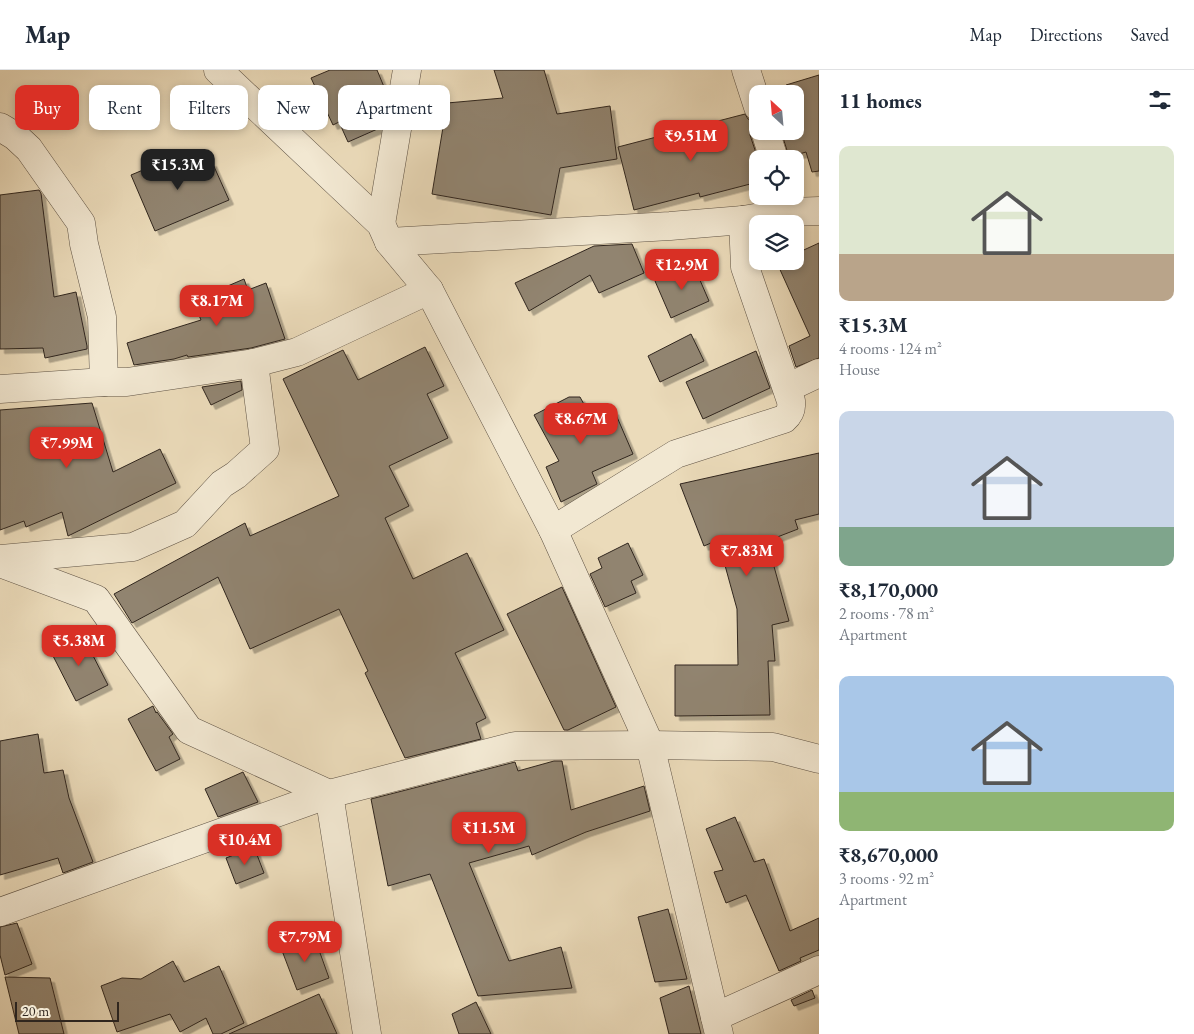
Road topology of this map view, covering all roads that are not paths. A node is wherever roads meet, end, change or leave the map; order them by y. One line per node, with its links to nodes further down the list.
1 (218, 70): 10 (street)
2 (407, 70): 10 (street)
3 (746, 70): 4 (street)
4 (751, 85)
5 (0, 127): 14 (street)
6 (785, 205): 9 (street)
7 (792, 205): 8 (street)
8 (819, 211)
9 (743, 220): 10 (street); 15 (street)
10 (385, 233): 11 (street)
11 (429, 290): 12 (street); 17 (street)
12 (254, 364): 14 (street); 18 (street)
13 (819, 373): 15 (street)
14 (104, 382): 16 (street)
15 (787, 388): 17 (street)
16 (0, 389)
17 (553, 530): 20 (street)
18 (0, 559)
19 (0, 563): 22 (street)
20 (650, 745): 21 (street); 22 (street); 25 (street)
21 (819, 758)
22 (329, 794): 23 (street); 26 (street)
23 (0, 912)
24 (819, 970): 25 (street)
25 (717, 1025)
26 (367, 1034)

